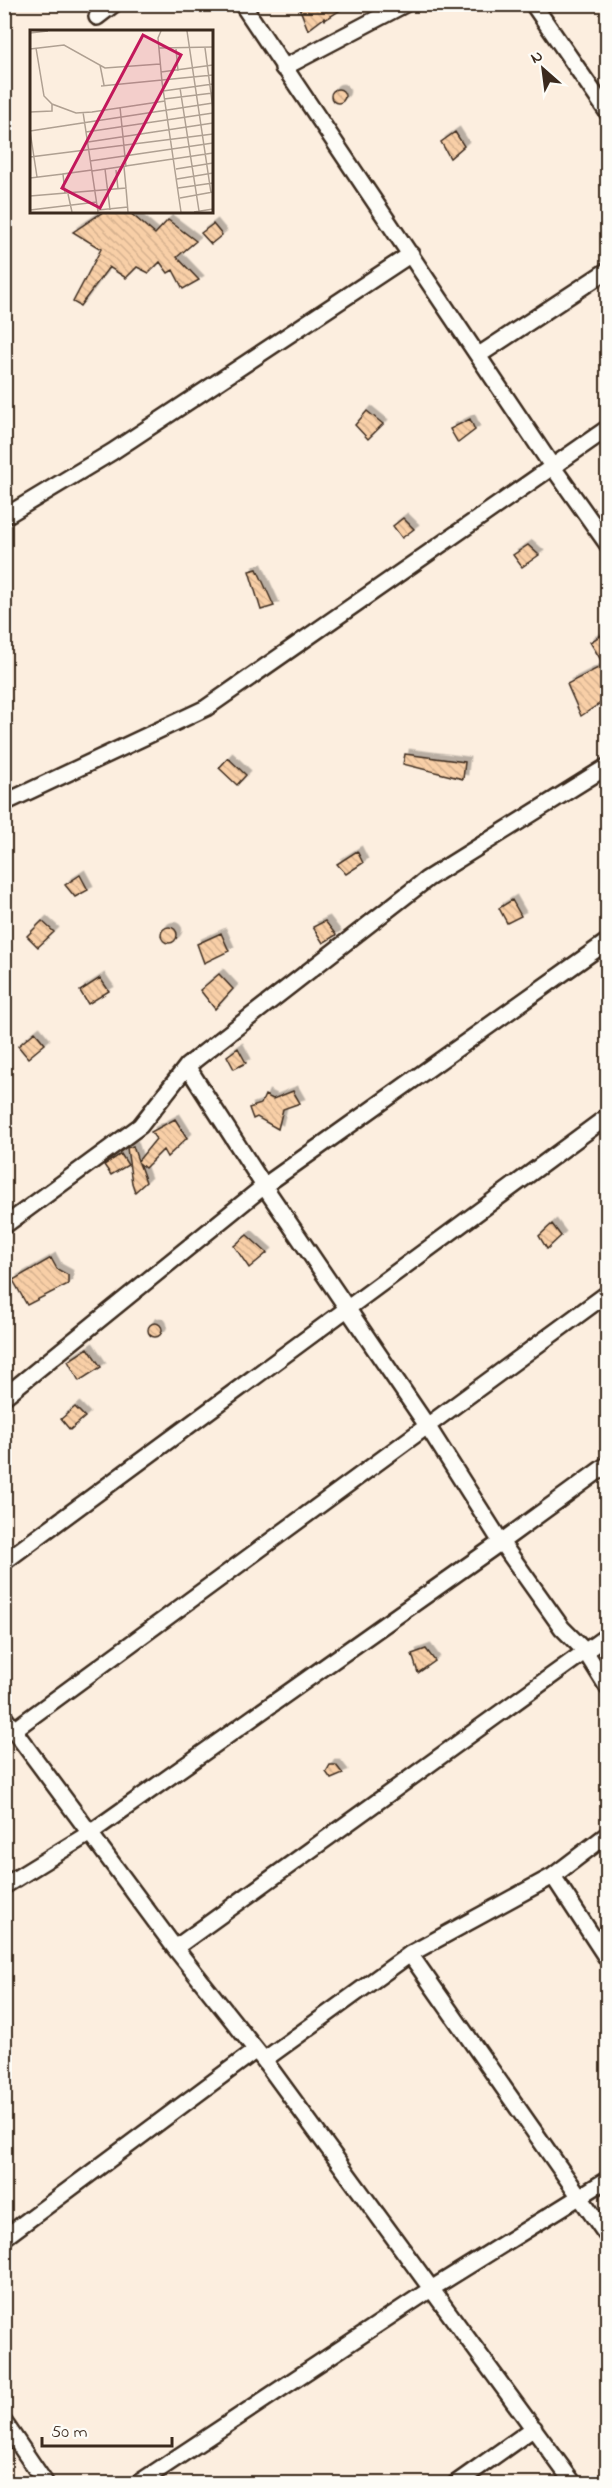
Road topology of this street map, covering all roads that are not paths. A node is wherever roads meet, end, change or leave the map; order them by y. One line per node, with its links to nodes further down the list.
1 (114, 4): 5 (street)
2 (242, 4): 6 (street)
3 (405, 4): 6 (street)
4 (534, 4): 7 (street)
5 (97, 17)
6 (283, 68): 8 (street)
7 (608, 113)
8 (411, 254): 10 (street); 13 (street)
9 (608, 270): 10 (street)
10 (479, 355): 12 (street)
11 (608, 428): 12 (street)
12 (552, 466): 14 (street); 16 (street)
13 (4, 516)
14 (608, 545)
15 (608, 766): 18 (street)
16 (4, 803)
17 (608, 941): 20 (street)
18 (187, 1066): 20 (street); 21 (street)
19 (608, 1116): 23 (street)
20 (264, 1186): 23 (street); 24 (street)
21 (4, 1226)
22 (608, 1293): 25 (street)
23 (348, 1307): 25 (street); 28 (street)
24 (4, 1397)
25 (428, 1427): 27 (street); 33 (street)
26 (608, 1464): 27 (street)
27 (501, 1542): 30 (street); 34 (street)
28 (4, 1562)
29 (608, 1635): 30 (street)
30 (585, 1651): 31 (street); 38 (street)
31 (608, 1688)
32 (4, 1717): 33 (street)
33 (15, 1730): 34 (street)
34 (90, 1833): 37 (street); 38 (street)
35 (608, 1834): 36 (street)
36 (553, 1876): 39 (street); 40 (street)
37 (4, 1886)
38 (175, 1948): 41 (street)
39 (410, 1954): 41 (street); 43 (street)
40 (608, 1960)
41 (260, 2055): 45 (street); 46 (street)
42 (608, 2179): 43 (street)
43 (579, 2197): 44 (street); 46 (street)
44 (608, 2237)
45 (4, 2238)
46 (431, 2289): 48 (street); 50 (street)
47 (4, 2422): 49 (street)
48 (534, 2428): 51 (street); 52 (street)
49 (46, 2484)
50 (137, 2484)
51 (455, 2484)
52 (574, 2484)

